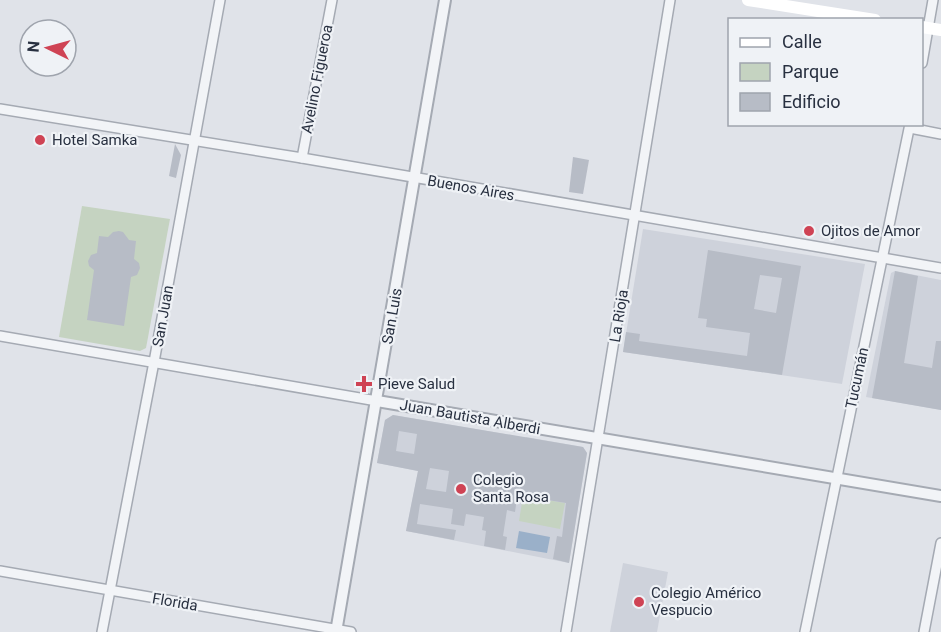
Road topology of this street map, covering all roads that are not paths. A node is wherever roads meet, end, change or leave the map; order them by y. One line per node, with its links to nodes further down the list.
1 (220, 0): 15 (street, San Juan)
2 (332, 0): 16 (street, Avelino Figueroa)
3 (445, 0): 17 (street, San Luis)
4 (670, 0): 18 (street, La Rioja)
5 (748, 0): 7 (main road)
6 (933, 0): 9 (street)
7 (801, 4): 8 (main road)
8 (866, 18)
9 (925, 27): 10 (main road); 11 (street)
10 (941, 30)
11 (923, 45)
12 (0, 109): 15 (street, Buenos Aires)
13 (910, 126): 14 (street); 19 (street, Tucumán)
14 (941, 134)
15 (195, 142): 16 (street, Buenos Aires); 22 (street, San Juan)
16 (302, 158): 17 (street, Buenos Aires)
17 (415, 178): 18 (street, Buenos Aires); 23 (street, San Luis)
18 (635, 215): 19 (street, Buenos Aires); 24 (street, La Rioja)
19 (883, 258): 20 (street, Buenos Aires); 25 (street, Tucumán)
20 (941, 268)
21 (0, 336): 22 (street, Juan Bautista Alberdi)
22 (154, 362): 23 (street, Juan Bautista Alberdi); 29 (street, San Juan)
23 (377, 401): 24 (street, Juan Bautista Alberdi); 30 (street, San Luis)
24 (599, 439): 25 (street, Juan Bautista Alberdi); 33 (street, La Rioja)
25 (836, 478): 26 (street, Juan Bautista Alberdi); 34 (street, Tucumán)
26 (941, 496)
27 (941, 543): 35 (street)
28 (0, 571): 29 (street, Florida)
29 (109, 590): 30 (street, Florida); 31 (street, San Juan)
30 (337, 631): 32 (street, Florida)
31 (102, 632)
32 (351, 632)
33 (566, 632)
34 (805, 632)
35 (924, 632)

